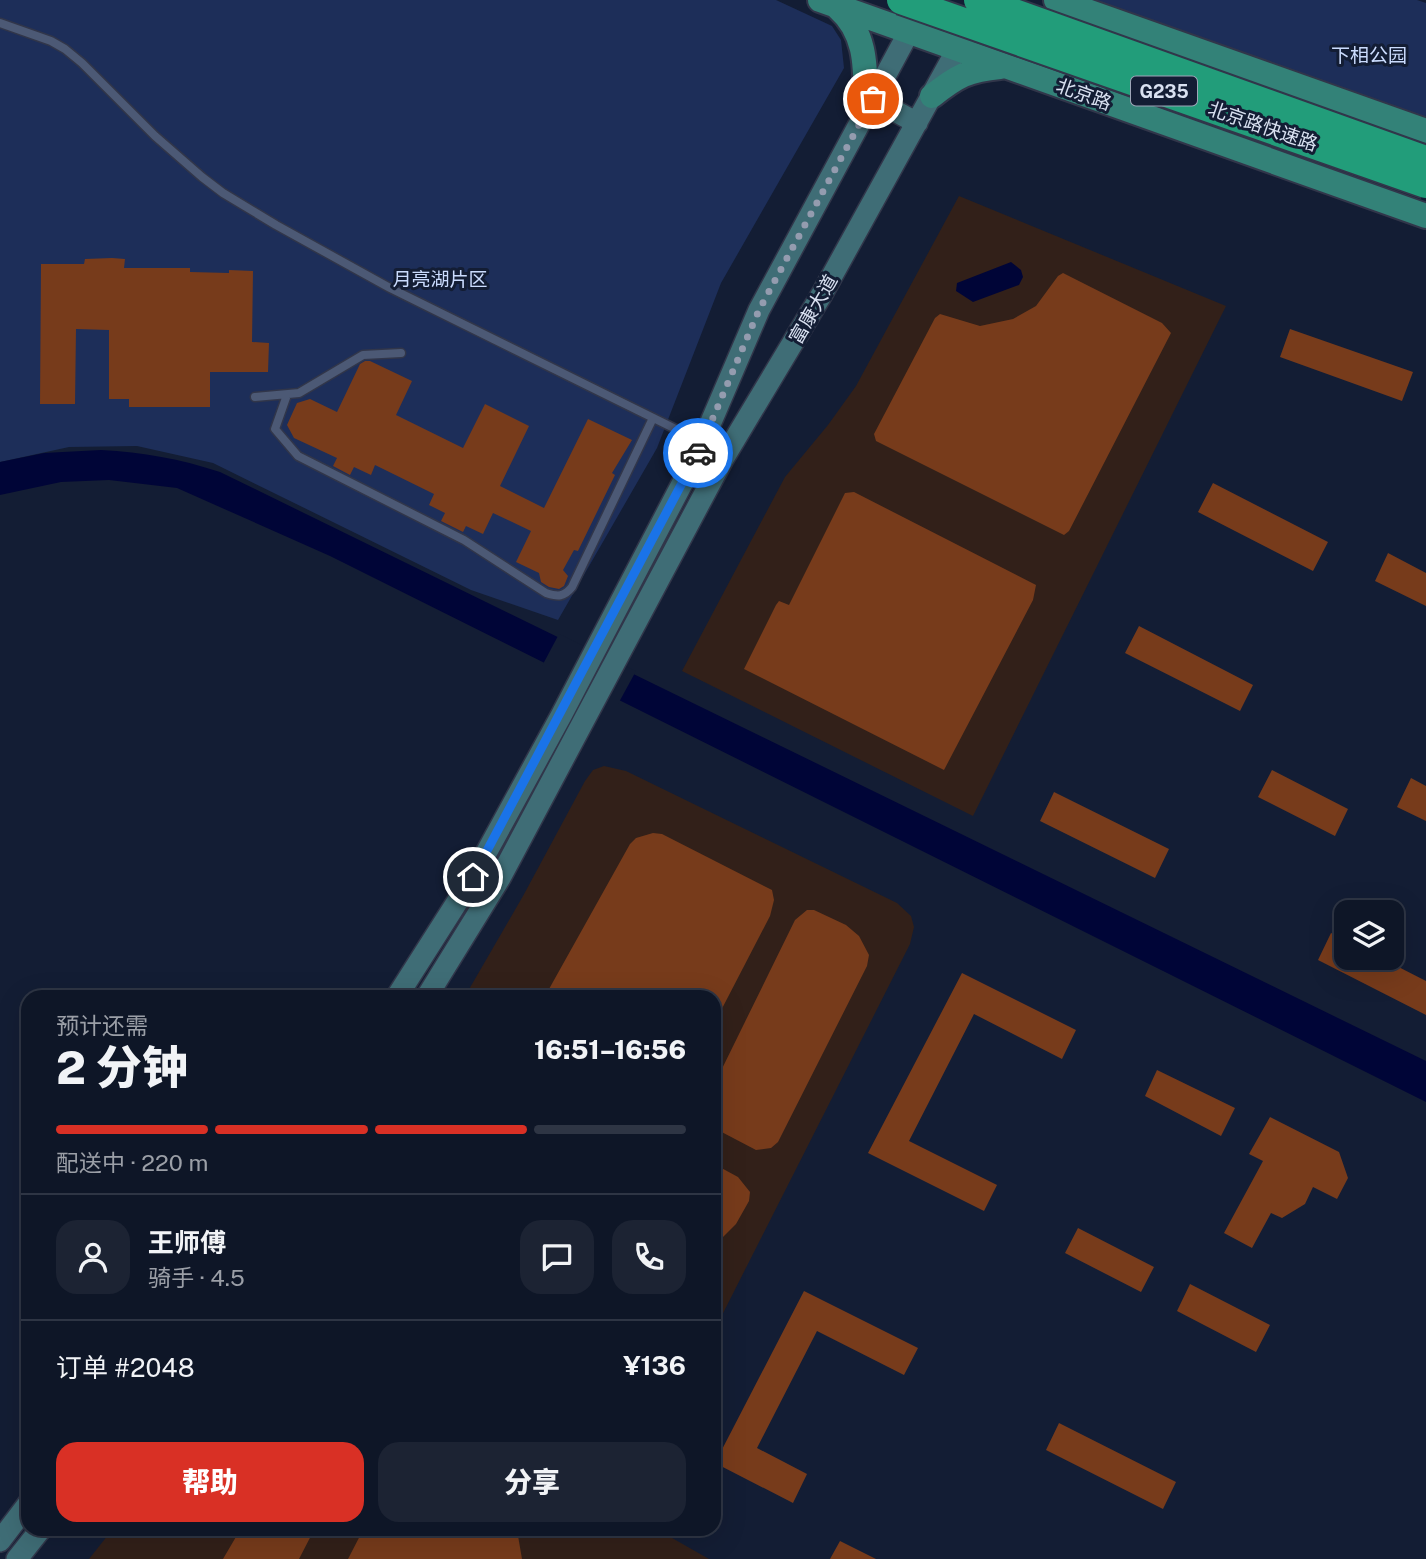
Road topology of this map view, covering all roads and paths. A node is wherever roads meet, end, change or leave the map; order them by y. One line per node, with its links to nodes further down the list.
1 (901, 0): 16 (highway, 北京路快速路 / G235, bridge)
2 (926, 0): 8 (street)
3 (978, 0): 15 (highway, 北京路快速路, bridge)
4 (983, 0): 9 (street, 富康大道)
5 (1056, 0): 14 (main road)
6 (828, 3): 8 (main road, 北京路); 12 (main road)
7 (0, 23): 21 (lane)
8 (909, 32): 9 (main road, 北京路); 12 (street)
9 (958, 49): 10 (main road, 北京路); 11 (street, 富康大道)
10 (1005, 66): 11 (main road); 17 (main road, 北京路)
11 (932, 96): 13 (street, 富康大道)
12 (870, 105): 13 (street); 22 (street)
13 (917, 123): 24 (street, 富康大道)
14 (1426, 131)
15 (1426, 160)
16 (1426, 184)
17 (1426, 216)
18 (401, 353): 19 (lane)
19 (287, 396): 20 (lane); 21 (lane)
20 (255, 397)
21 (653, 418): 22 (lane)
22 (702, 442): 23 (street)
23 (401, 990)
24 (431, 990)
25 (21, 1513): 27 (street)
26 (35, 1536): 28 (street)
27 (0, 1541)
28 (18, 1559)

